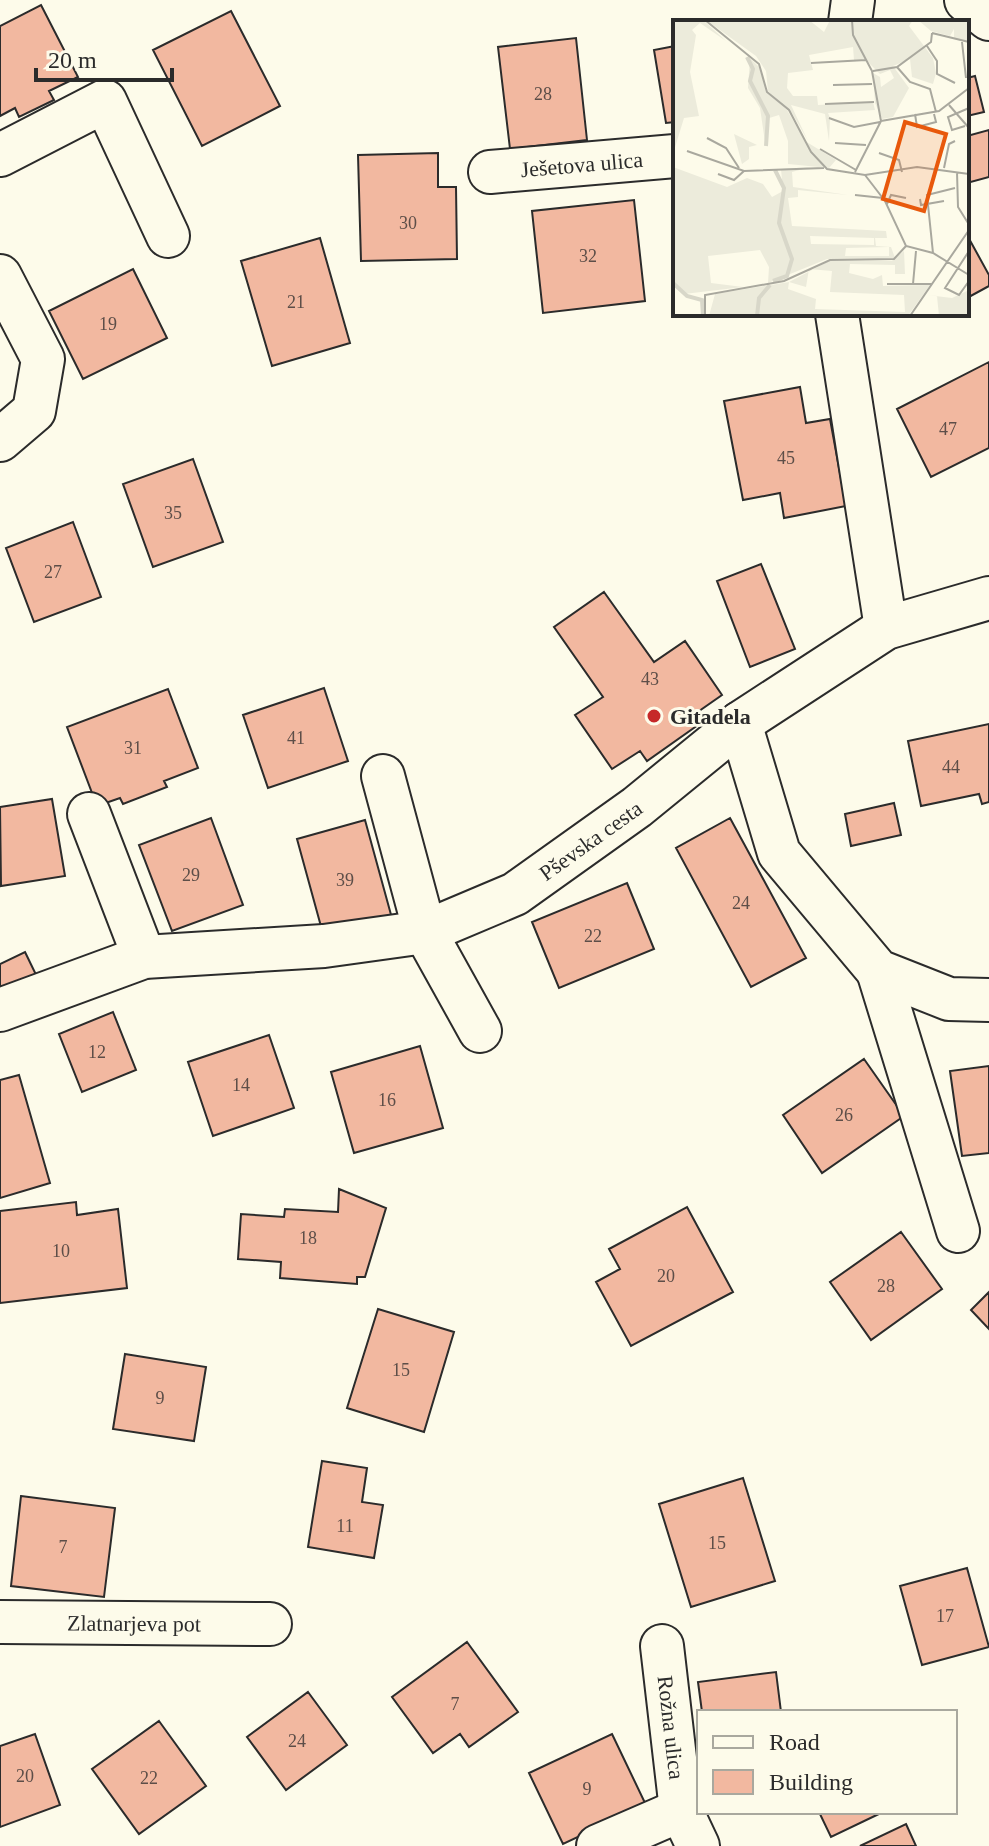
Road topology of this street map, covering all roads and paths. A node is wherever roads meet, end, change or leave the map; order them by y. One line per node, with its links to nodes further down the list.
1 (853, 0): 2 (street)
2 (850, 20)
3 (0, 155): 6 (street)
4 (673, 156): 5 (street, Ješetova ulica)
5 (490, 172)
6 (168, 236)
7 (0, 276): 9 (street)
8 (837, 316): 11 (street)
9 (0, 440)
10 (989, 598): 11 (street, Pševska cesta)
11 (886, 628): 12 (street, Pševska cesta)
12 (740, 723): 15 (street, Pševska cesta); 17 (street)
13 (383, 776): 15 (street)
14 (89, 814): 16 (street)
15 (425, 932): 16 (street, Pševska cesta); 20 (street)
16 (144, 957): 19 (street, Pševska cesta)
17 (878, 971): 18 (street); 21 (street)
18 (989, 1000)
19 (0, 1010)
20 (480, 1031)
21 (958, 1231)
22 (0, 1622): 23 (street, Zlatnarjeva pot)
23 (270, 1624)
24 (662, 1646): 25 (street, Rožna ulica)
25 (690, 1828): 26 (street, Rožna ulica)
26 (598, 1846)

